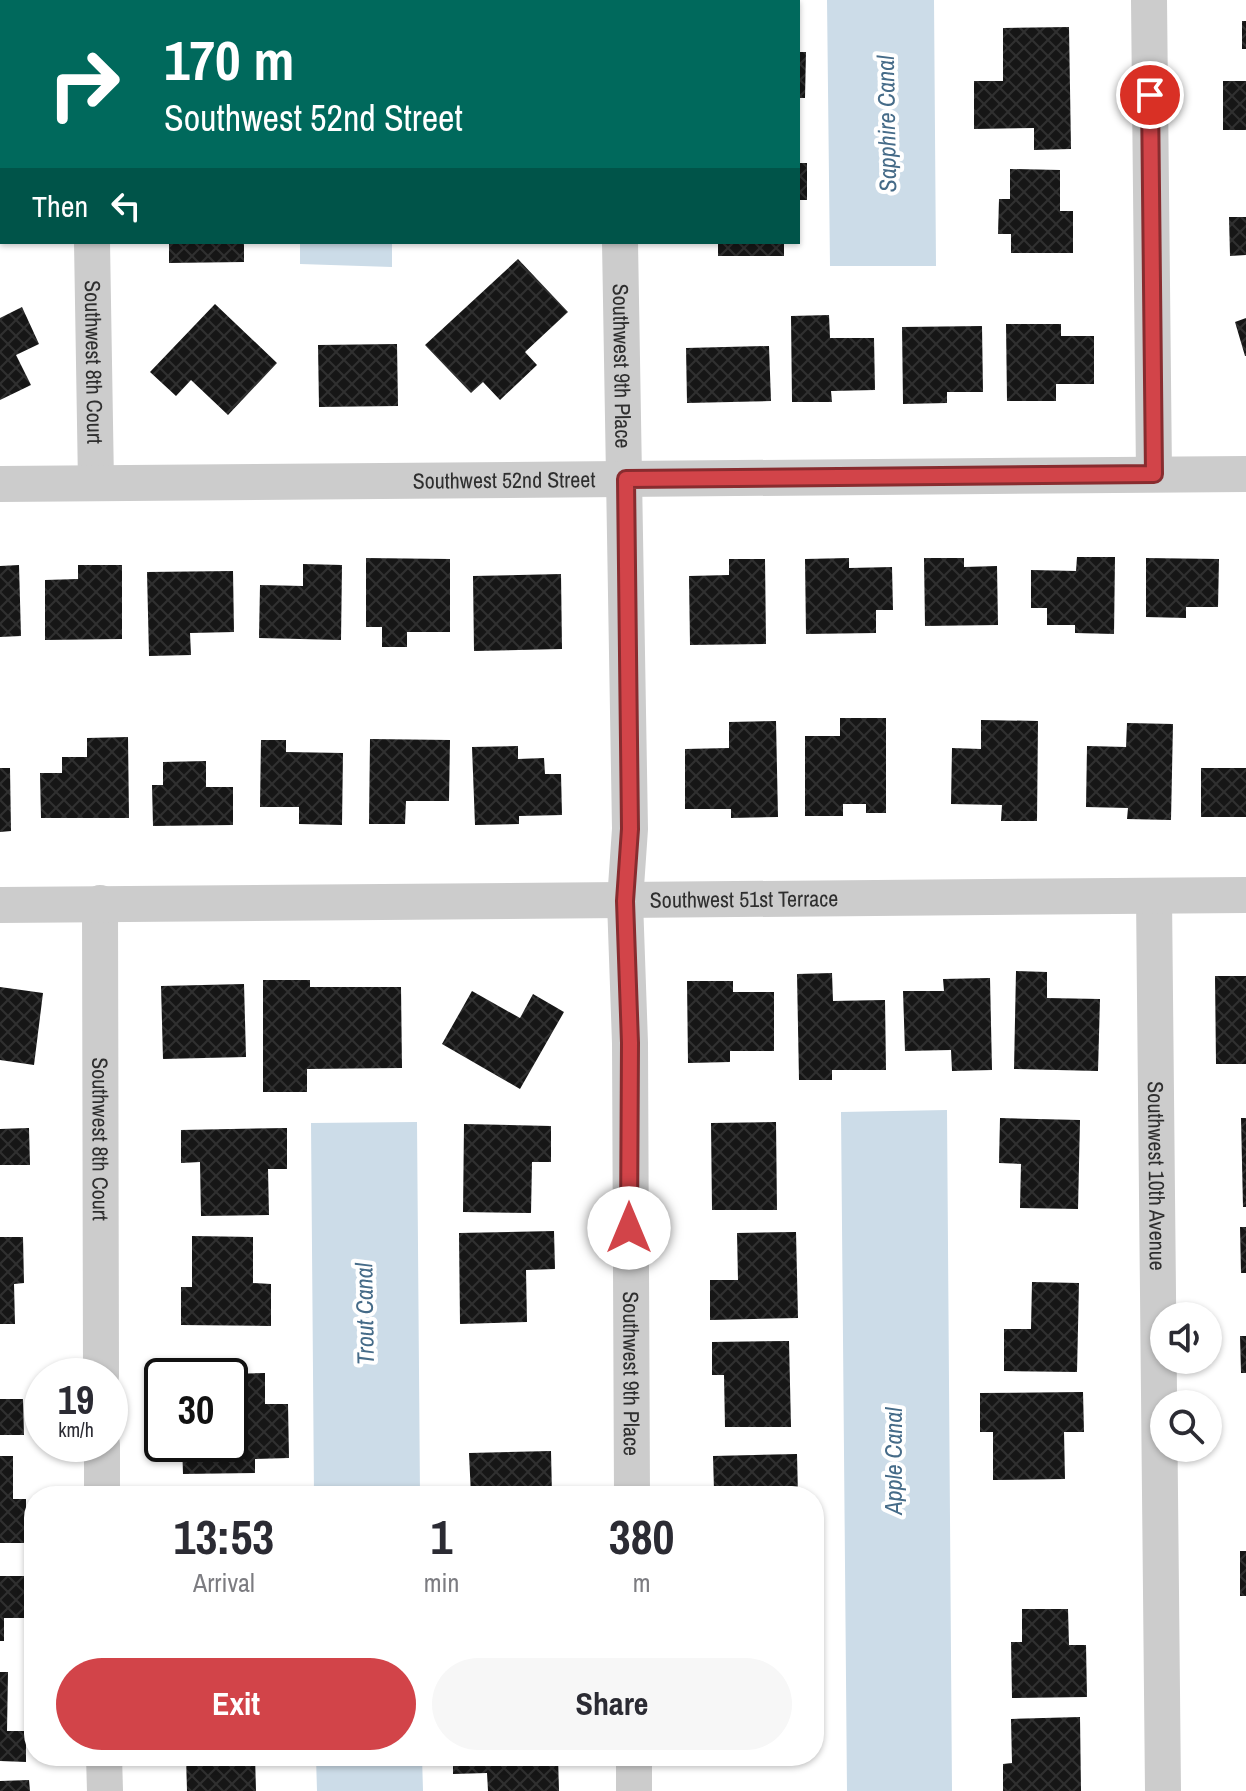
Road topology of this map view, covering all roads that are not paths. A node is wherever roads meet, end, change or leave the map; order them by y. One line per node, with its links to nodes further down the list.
1 (1149, 0): 4 (street)
2 (92, 244): 7 (street, Southwest 8th Court)
3 (620, 244): 6 (street, Southwest 9th Place)
4 (1154, 474): 5 (street, Southwest 52nd Street); 6 (street, Southwest 52nd Street)
5 (1246, 474)
6 (626, 479): 7 (street, Southwest 52nd Street); 11 (street, Southwest 9th Place)
7 (96, 483): 8 (street, Southwest 52nd Street)
8 (0, 484)
9 (1246, 895): 10 (street, Southwest 51st Terrace)
10 (1154, 896): 11 (street, Southwest 51st Terrace); 22 (street, Southwest 10th Avenue)
11 (625, 901): 12 (street, Southwest 51st Terrace); 17 (street, Southwest 9th Place)
12 (100, 903): 13 (street, Southwest 51st Terrace); 14 (street, Southwest 8th Court)
13 (0, 905)
14 (101, 1358)
15 (102, 1462): 16 (street)
16 (102, 1486)
17 (632, 1486)
18 (104, 1766): 20 (street)
19 (634, 1766): 21 (street)
20 (105, 1791)
21 (634, 1791)
22 (1163, 1791)

